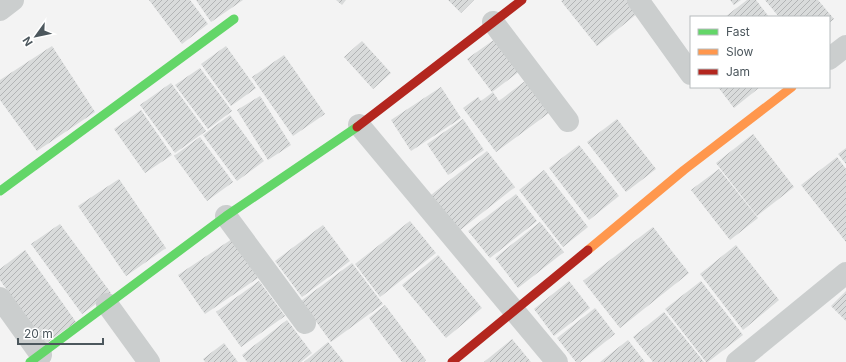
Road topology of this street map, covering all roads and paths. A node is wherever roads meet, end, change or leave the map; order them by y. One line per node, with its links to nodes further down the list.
1 (13, 0): 4 (street)
2 (522, 0): 6 (street)
3 (638, 0): 9 (street)
4 (0, 10)
5 (234, 18): 13 (street)
6 (493, 22): 11 (street); 12 (street)
7 (846, 46): 8 (street)
8 (830, 58)
9 (690, 73)
10 (791, 88): 18 (street)
11 (568, 122)
12 (358, 125): 14 (street); 18 (street)
13 (0, 191)
14 (226, 216): 17 (street); 19 (street)
15 (846, 273): 24 (street)
16 (0, 298): 20 (street)
17 (108, 304): 20 (street); 21 (street)
18 (514, 312): 22 (street); 23 (street)
19 (305, 323)
20 (35, 358)
21 (149, 362)
22 (452, 362)
23 (557, 362)
24 (737, 362)

